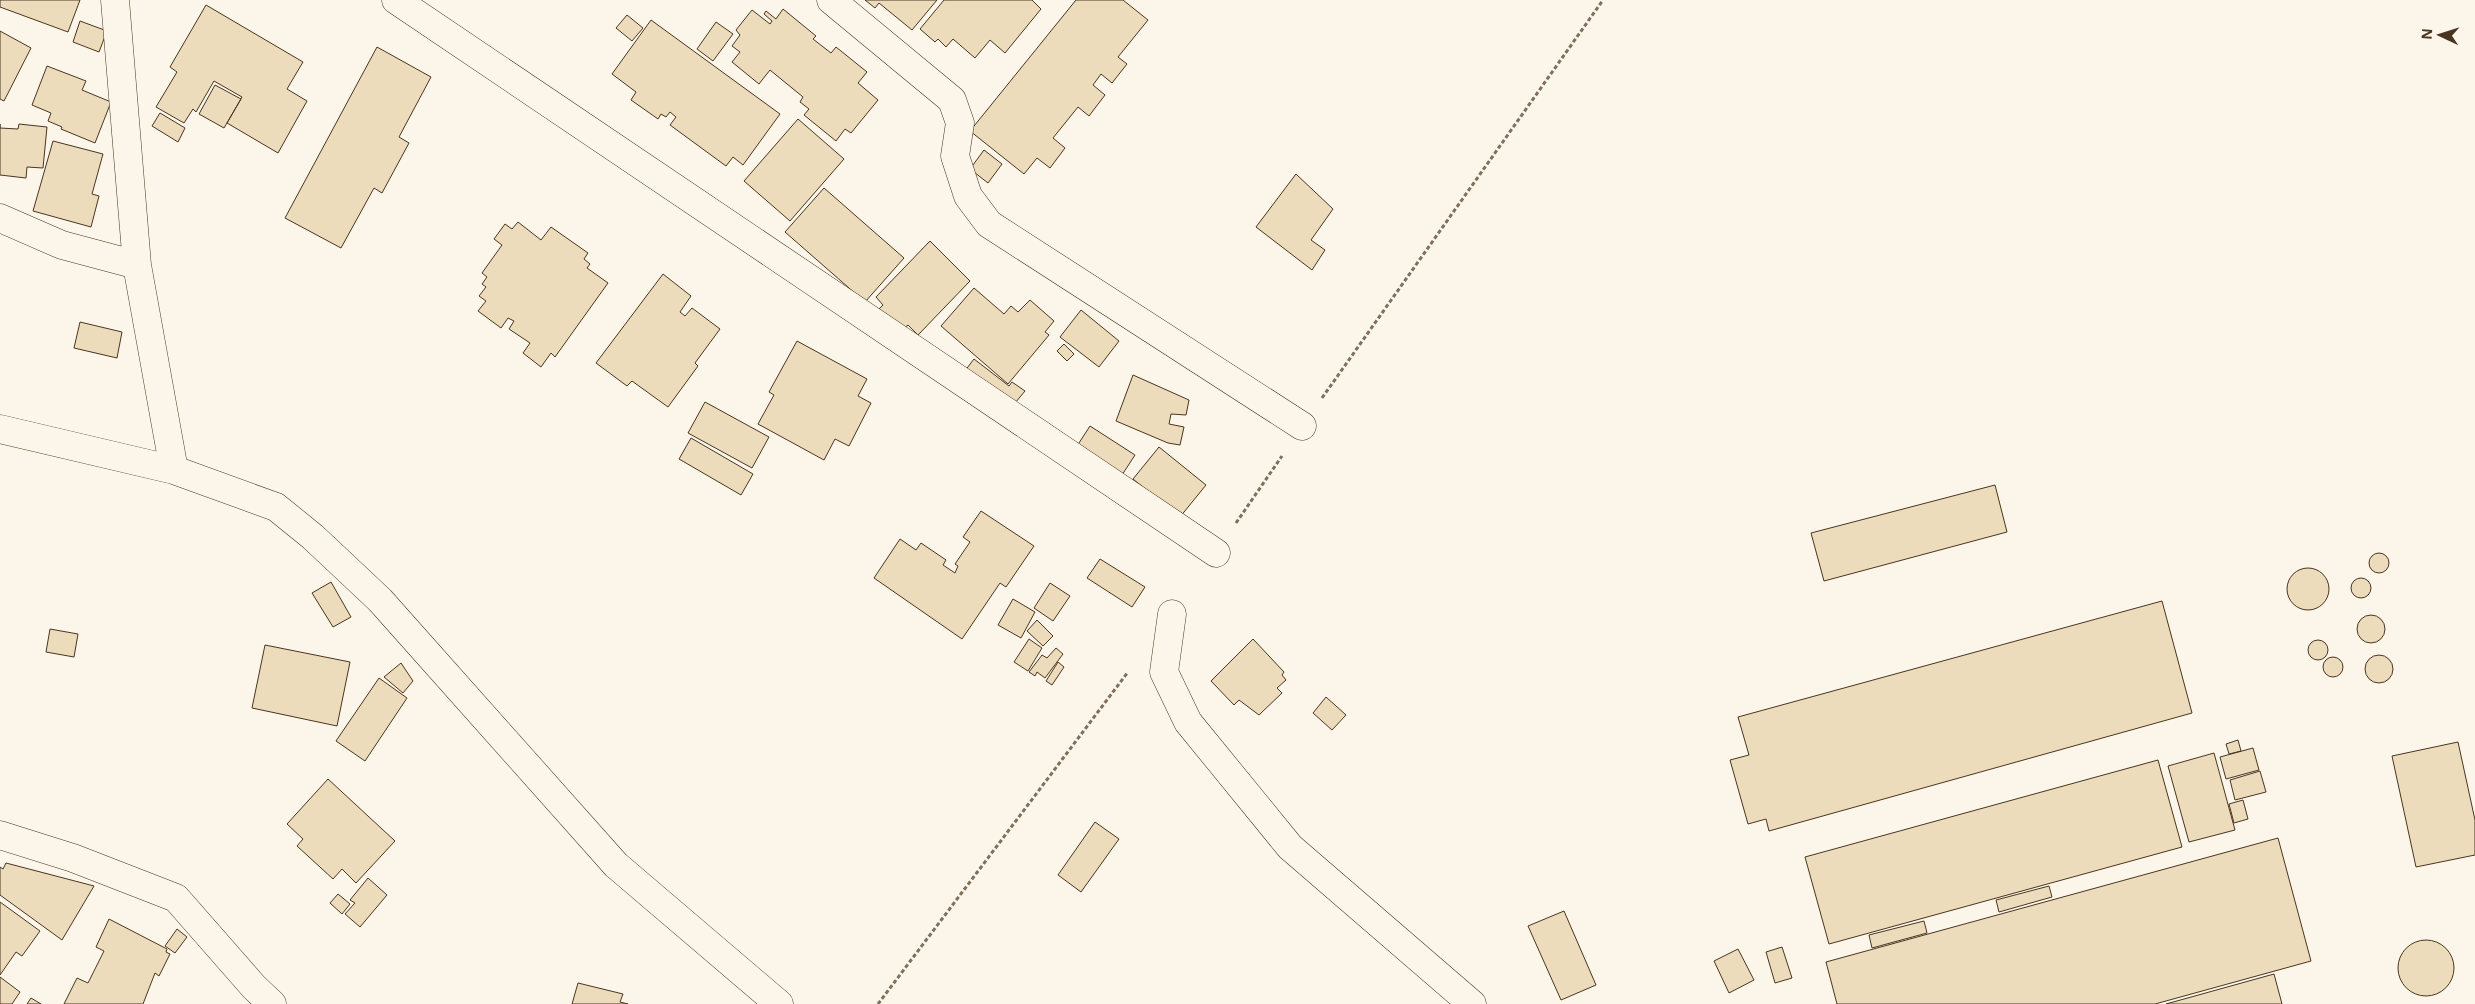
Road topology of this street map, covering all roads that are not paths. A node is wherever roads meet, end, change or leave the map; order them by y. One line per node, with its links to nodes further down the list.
1 (115, 0): 5 (street)
2 (396, 0): 9 (street)
3 (831, 0): 6 (street)
4 (0, 218): 5 (street)
5 (137, 265): 8 (street)
6 (1302, 426)
7 (0, 429): 8 (street)
8 (174, 470): 13 (street)
9 (1216, 553)
10 (1172, 614): 14 (street)
11 (0, 835): 12 (street)
12 (272, 1004)
13 (779, 1004)
14 (1472, 1004)

